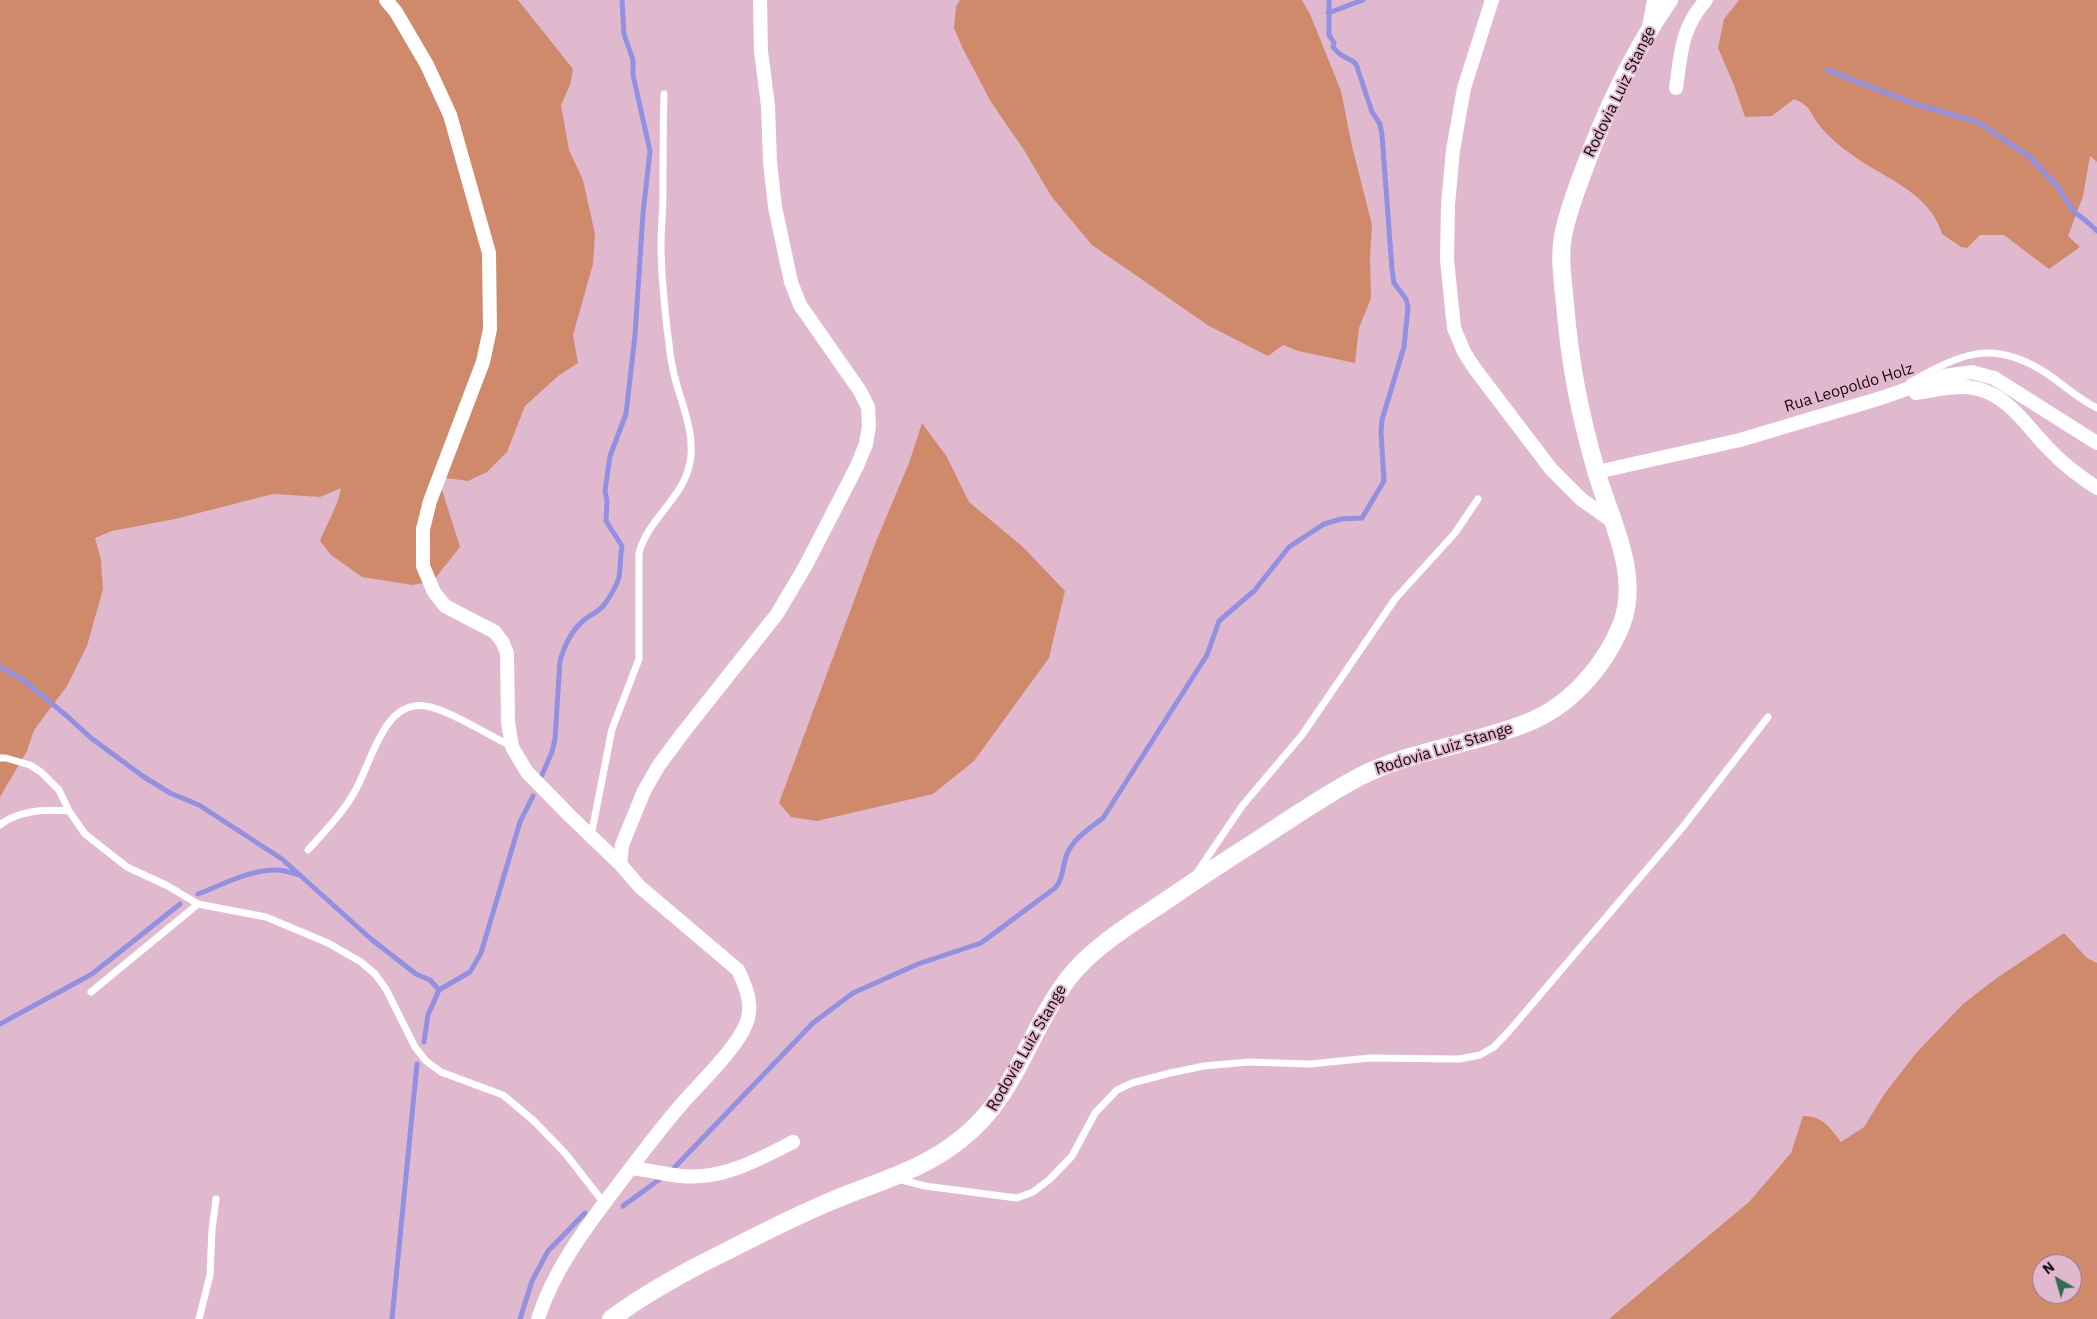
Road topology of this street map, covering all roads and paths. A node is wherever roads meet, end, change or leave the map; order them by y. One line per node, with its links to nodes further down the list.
1 (386, 0): 18 (street)
2 (760, 0): 24 (street)
3 (1492, 0): 16 (street)
4 (1654, 0): 7 (street)
5 (1669, 0): 7 (street, Rodovia Luiz Stange)
6 (1706, 0): 8 (street)
7 (1648, 30): 13 (street, Rodovia Luiz Stange)
8 (1676, 88)
9 (664, 94): 22 (lane)
10 (1881, 398): 11 (lane); 12 (street, Rua Leopoldo Holz); 13 (street, Rua Leopoldo Holz); 14 (street)
11 (2097, 408)
12 (2097, 443)
13 (1597, 472): 16 (street, Rodovia Luiz Stange)
14 (2097, 488)
15 (1478, 499): 25 (lane)
16 (1612, 521): 25 (street, Rodovia Luiz Stange)
17 (1768, 717): 30 (lane)
18 (512, 747): 22 (street); 23 (lane)
19 (0, 758): 20 (lane)
20 (68, 811): 21 (lane); 26 (lane)
21 (0, 825)
22 (592, 836): 24 (street)
23 (308, 850)
24 (620, 864): 29 (street)
25 (1189, 884): 30 (street, Rodovia Luiz Stange)
26 (198, 904): 27 (lane); 32 (lane)
27 (90, 992)
28 (793, 1142): 29 (street)
29 (631, 1168): 32 (street)
30 (893, 1177): 35 (street, Rodovia Luiz Stange)
31 (216, 1199): 33 (lane)
32 (604, 1203): 34 (street)
33 (199, 1319)
34 (538, 1319)
35 (610, 1319)

